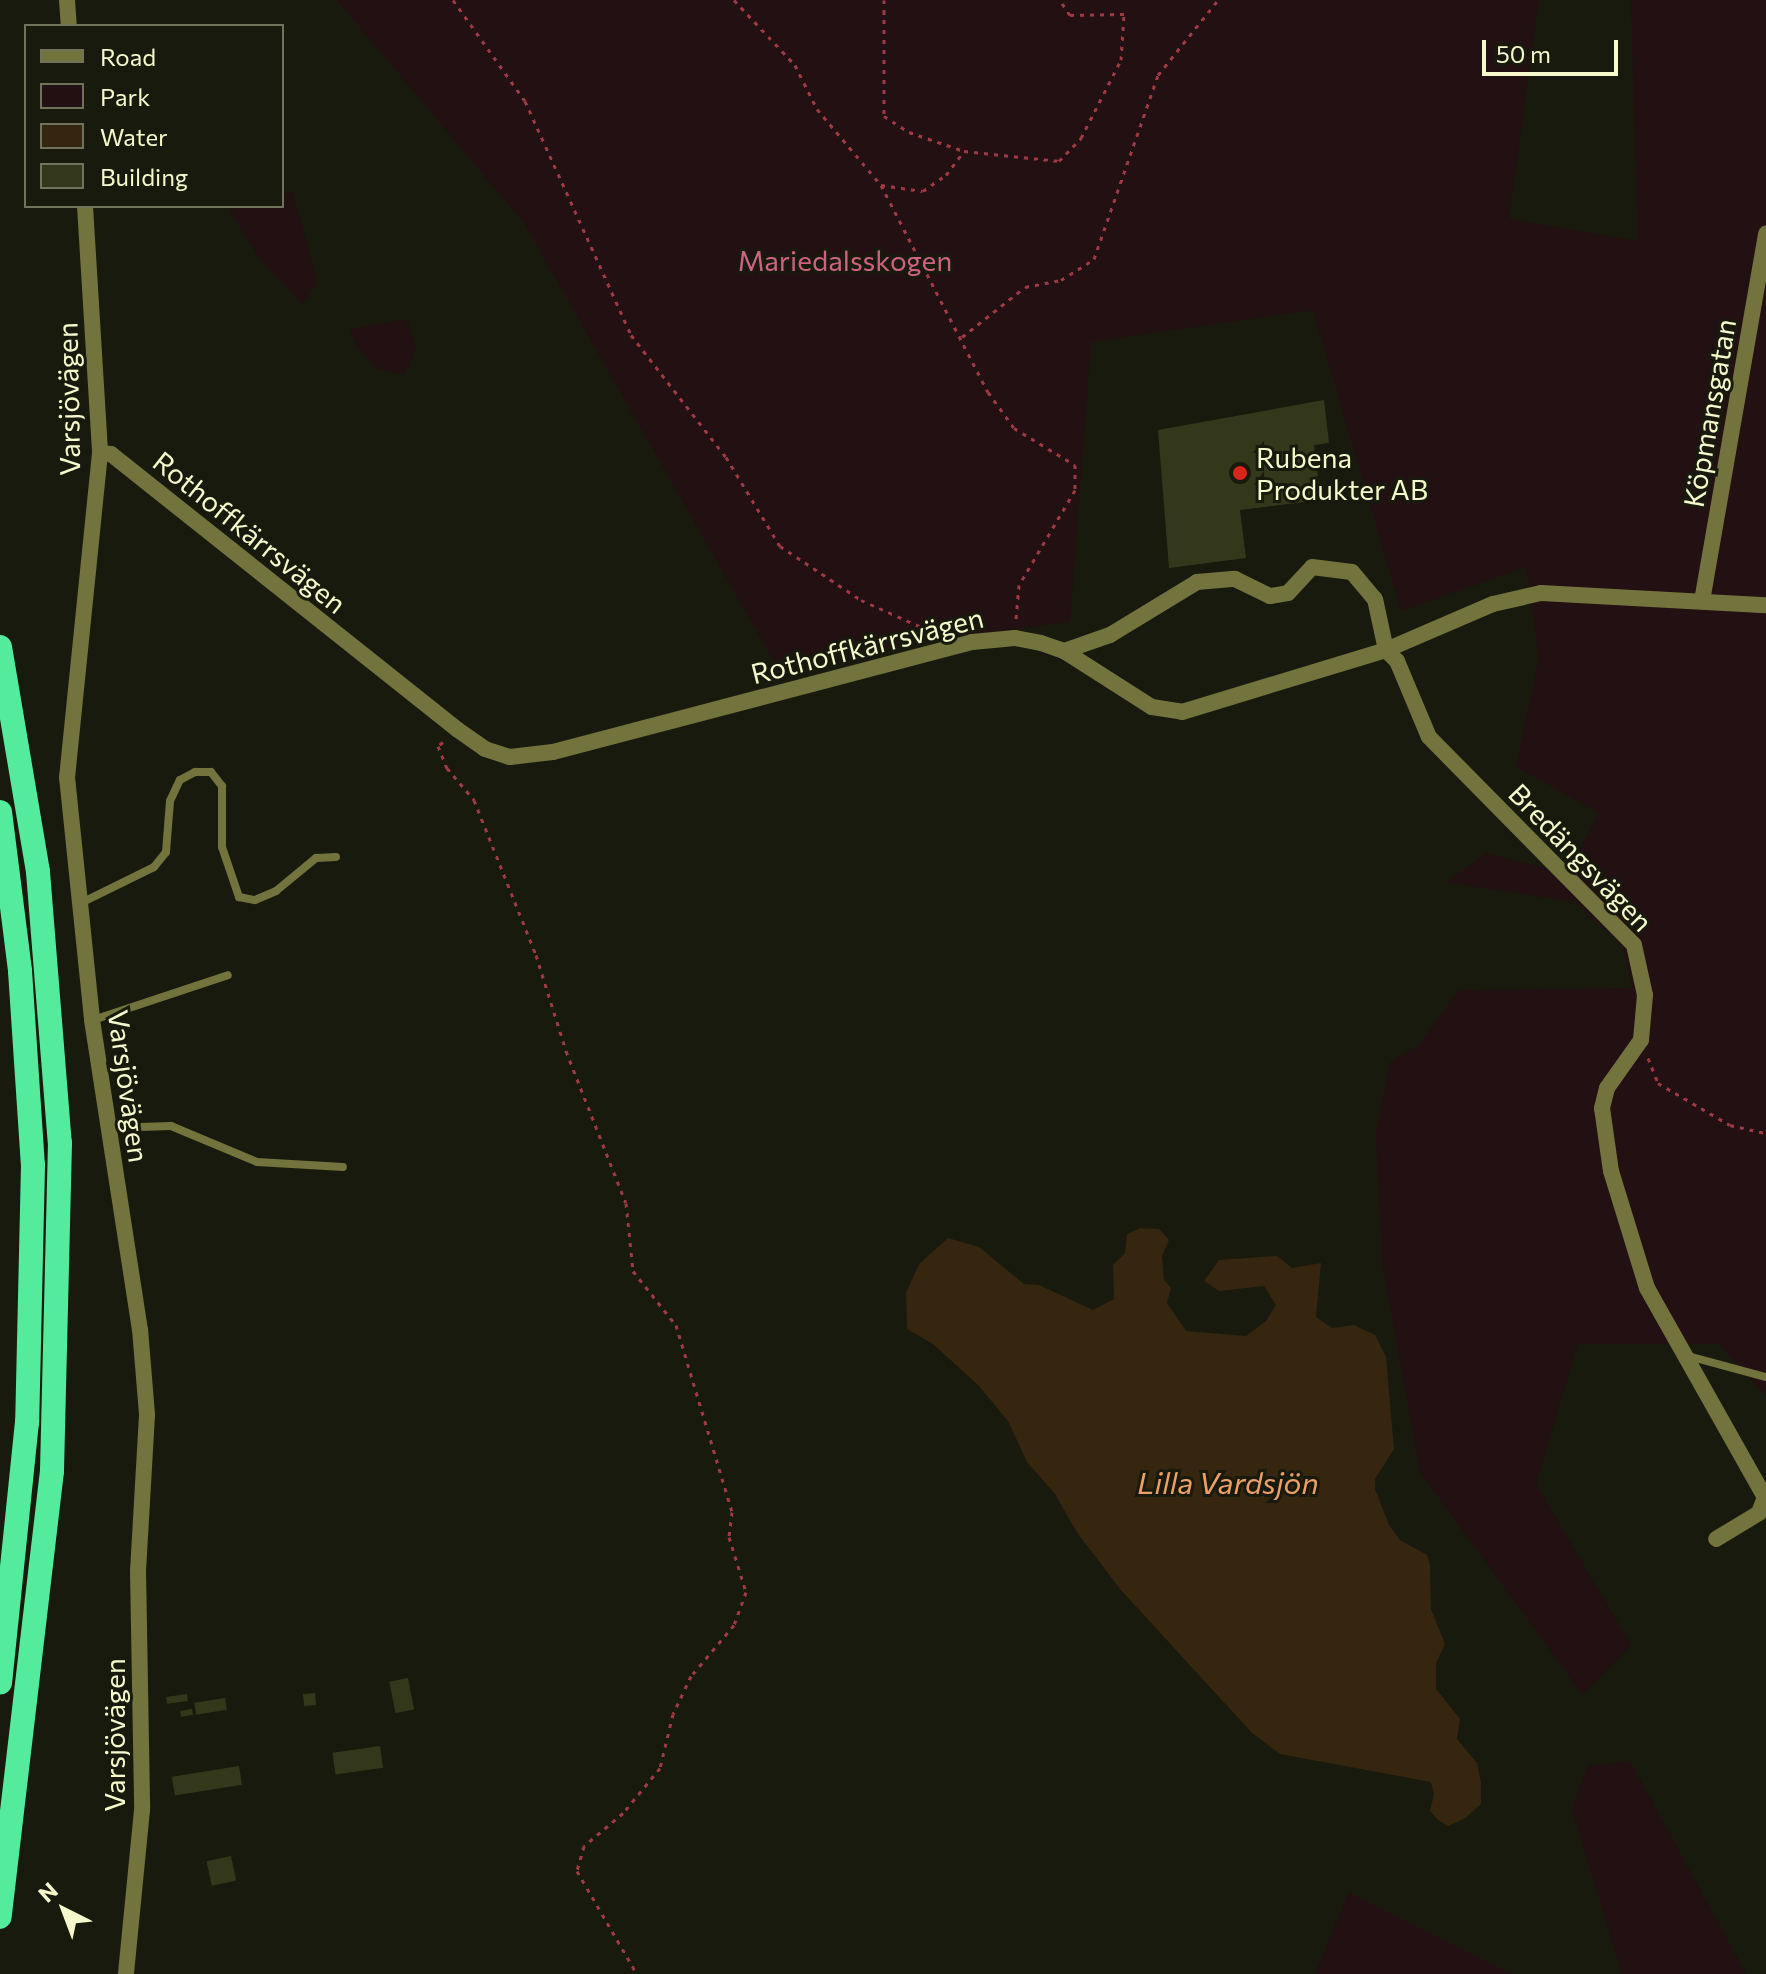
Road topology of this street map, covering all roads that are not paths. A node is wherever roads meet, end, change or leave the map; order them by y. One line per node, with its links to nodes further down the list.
1 (67, 0): 2 (street)
2 (69, 24)
3 (85, 208): 5 (street, Varsjövägen)
4 (1766, 234): 6 (street, Köpmansgatan)
5 (100, 453): 10 (street, Rothoffkärrsvägen); 13 (street, Varsjövägen)
6 (1702, 601): 7 (street, Rothoffkärrsvägen); 9 (street, Rothoffkärrsvägen)
7 (1766, 605)
8 (0, 647): 22 (highway)
9 (1386, 650): 10 (street, Rothoffkärrsvägen); 10 (street, Bredängsvägen); 18 (street, Bredängsvägen)
10 (1064, 651)
11 (0, 812): 21 (highway)
12 (336, 857): 13 (lane)
13 (83, 902): 15 (street, Varsjövägen)
14 (228, 975): 15 (lane)
15 (92, 1020): 16 (street, Varsjövägen)
16 (108, 1128): 17 (lane); 23 (street, Varsjövägen)
17 (343, 1167)
18 (1683, 1356): 19 (lane); 20 (street)
19 (1766, 1377)
20 (1716, 1539)
21 (0, 1683)
22 (0, 1917)
23 (126, 1974)

